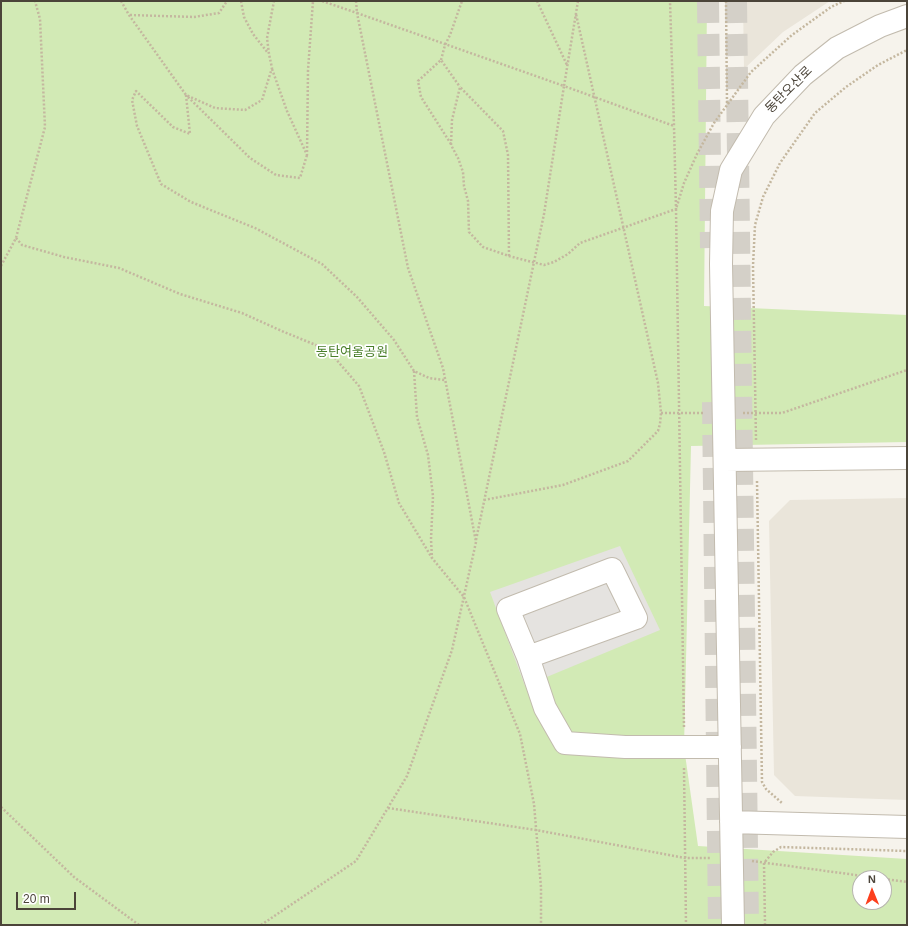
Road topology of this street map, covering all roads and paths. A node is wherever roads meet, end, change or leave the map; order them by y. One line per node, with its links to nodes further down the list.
1 (35, 1): 35 (path)
2 (121, 1): 17 (path)
3 (227, 1): 17 (path)
4 (241, 1): 21 (path)
5 (274, 1): 21 (path)
6 (313, 1): 32 (path)
7 (322, 1): 15 (path)
8 (356, 1): 15 (path)
9 (462, 1): 19 (path)
10 (537, 1): 23 (path)
11 (578, 1): 16 (path)
12 (670, 1): 30 (path)
13 (726, 1): 29 (path)
14 (844, 1): 29 (path)
15 (357, 13): 19 (path); 41 (path)
16 (576, 14): 23 (path); 28 (path)
17 (129, 15): 27 (path)
18 (907, 16): 44 (street, 동탄오산로)
19 (445, 45): 22 (path); 25 (path)
20 (907, 50): 45 (path)
21 (269, 54): 24 (path)
22 (441, 60): 26 (path); 31 (path)
23 (568, 66): 25 (path)
24 (272, 68): 27 (path); 32 (path)
25 (564, 86): 28 (path); 37 (path)
26 (460, 88): 31 (path); 36 (path)
27 (186, 95): 32 (path); 40 (path)
28 (595, 98): 30 (path); 34 (path)
29 (727, 104): 33 (path)
30 (674, 126): 33 (path)
31 (451, 145): 36 (path)
32 (307, 155)
33 (676, 209): 34 (path); 43 (path)
34 (624, 229): 37 (path); 42 (path)
35 (16, 238): 38 (path); 51 (path)
36 (509, 256): 37 (path)
37 (534, 263): 49 (path)
38 (1, 266)
39 (907, 370): 45 (path)
40 (414, 371): 41 (path); 51 (path)
41 (445, 380): 50 (path)
42 (661, 413): 43 (path); 49 (path)
43 (679, 413): 44 (path); 54 (path)
44 (724, 413): 45 (path); 48 (street, 동탄오산로)
45 (756, 413): 47 (path)
46 (907, 458): 47 (street)
47 (756, 459): 48 (street); 56 (path)
48 (725, 460): 55 (street, 동탄오산로)
49 (484, 500): 50 (path)
50 (476, 542): 52 (path)
51 (432, 558): 52 (path)
52 (464, 597): 58 (path); 61 (path)
53 (528, 657): 53 (street); 54 (street)
54 (684, 747): 55 (street); 63 (path)
55 (730, 747): 59 (street, 동탄오산로)
56 (782, 803)
57 (1, 807): 69 (path)
58 (388, 808): 61 (path); 70 (path)
59 (731, 822): 60 (street); 64 (street, 동탄오산로)
60 (907, 827)
61 (536, 830): 63 (path); 71 (path)
62 (907, 851): 65 (path)
63 (685, 858): 64 (path); 72 (path)
64 (732, 859): 65 (path); 73 (street, 동탄오산로)
65 (764, 863): 66 (path); 74 (path)
66 (852, 875)
67 (892, 880): 68 (path)
68 (907, 882)
69 (139, 925)
70 (261, 925)
71 (541, 925)
72 (686, 925)
73 (733, 925)
74 (765, 925)

